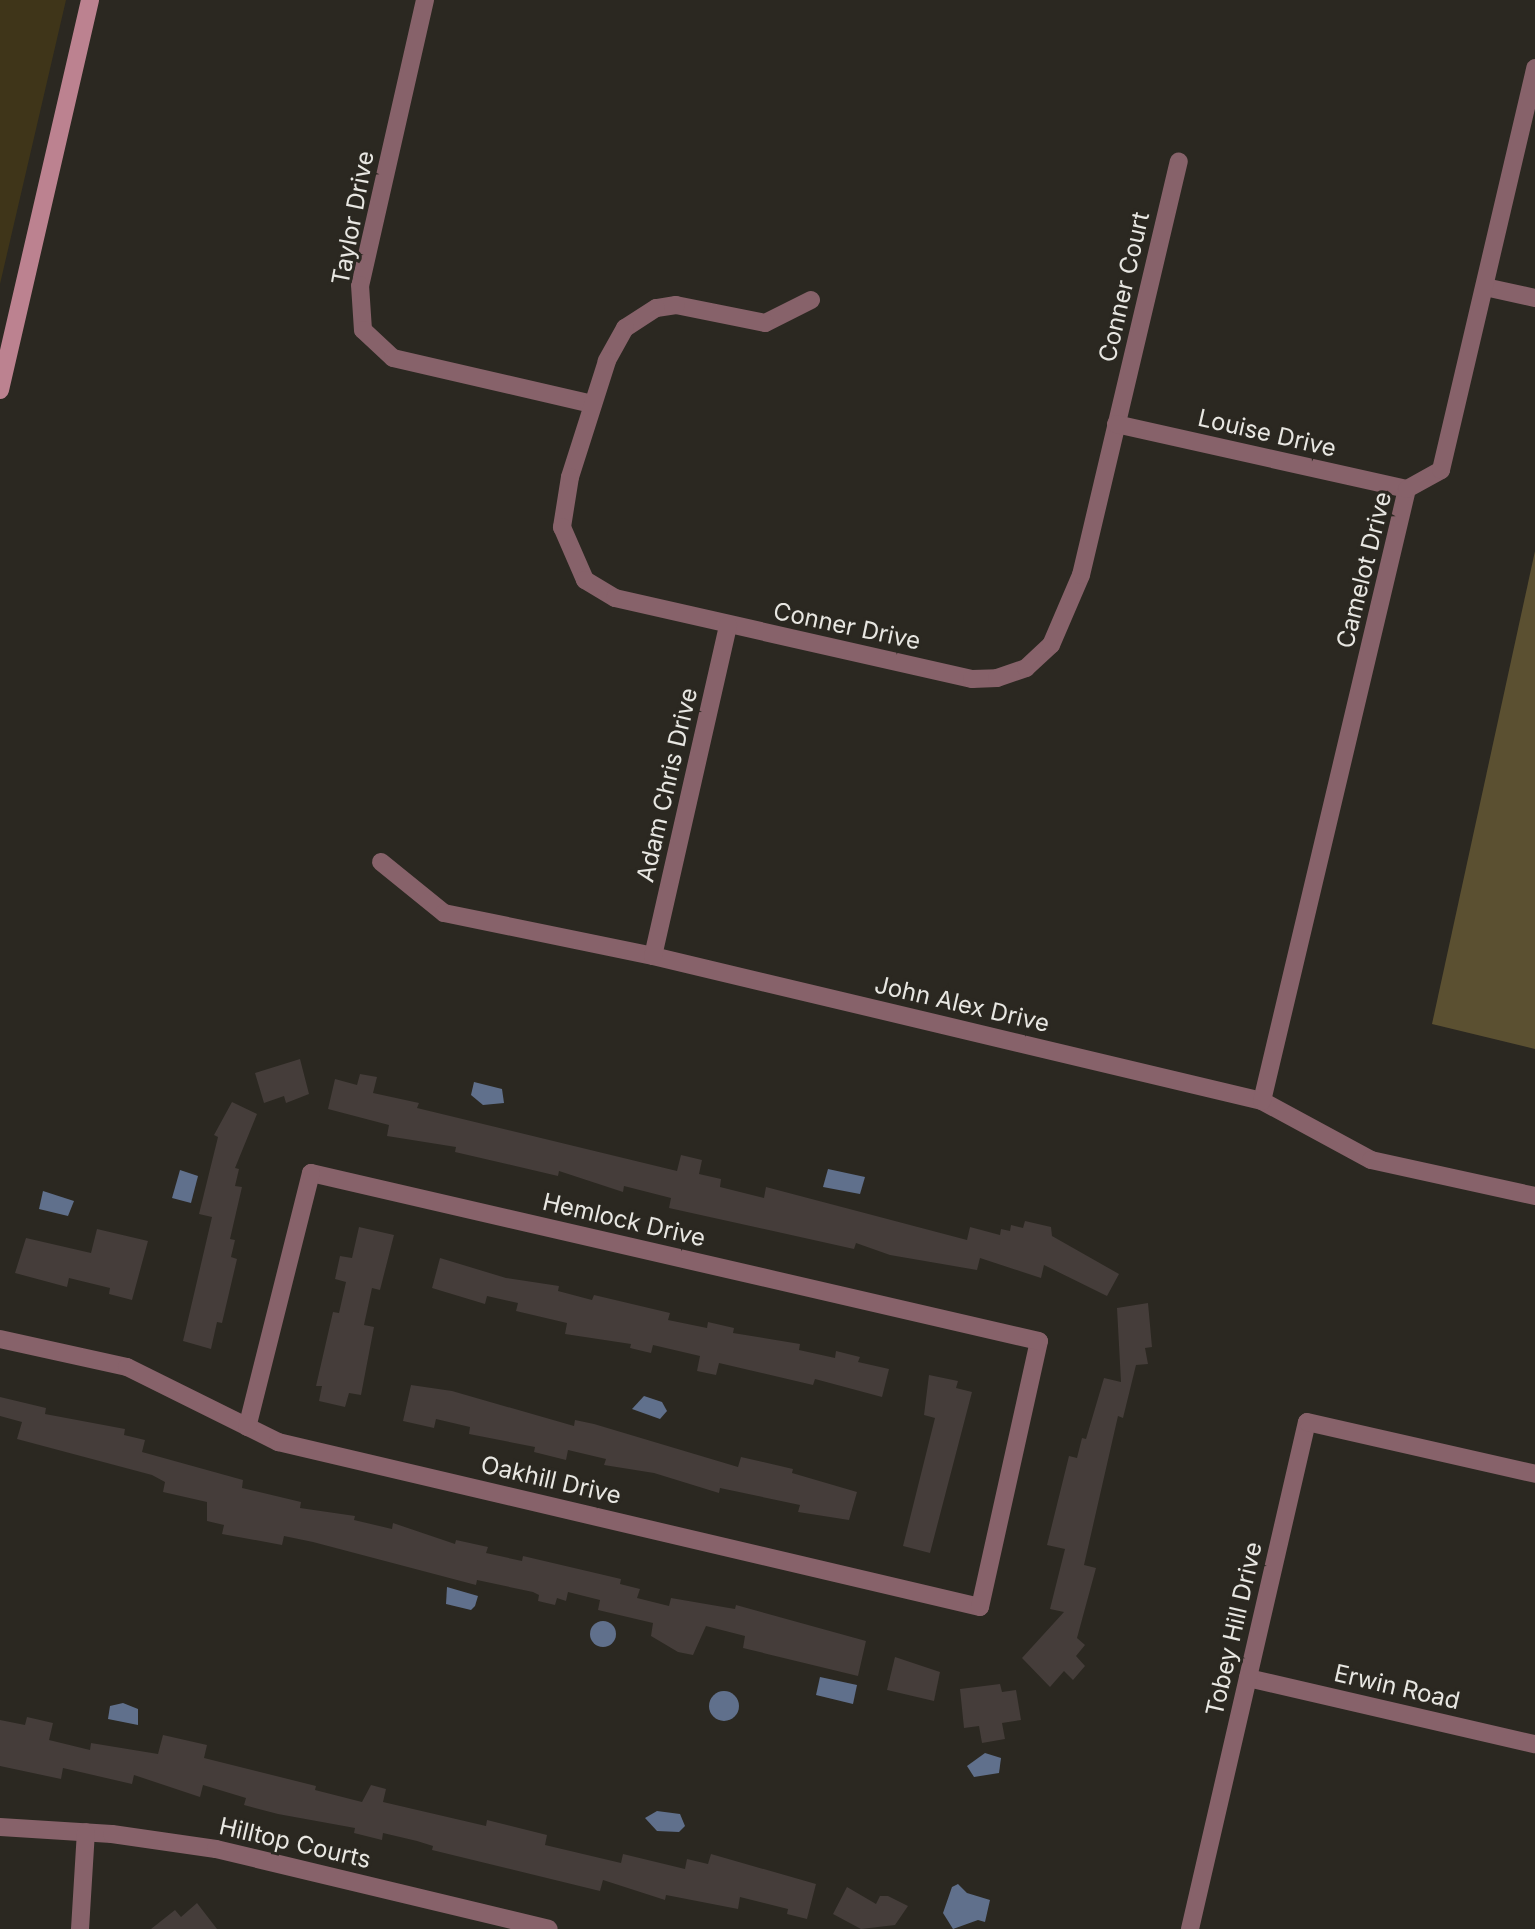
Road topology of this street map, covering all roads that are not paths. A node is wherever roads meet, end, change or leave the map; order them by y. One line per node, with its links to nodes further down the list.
1 (90, 0): 8 (street)
2 (425, 0): 9 (street, Taylor Drive)
3 (1535, 68): 5 (street, Camelot Drive)
4 (1179, 161): 10 (street, Conner Court)
5 (1485, 287): 6 (street); 11 (street, Camelot Drive)
6 (1535, 298)
7 (811, 300): 9 (street, Conner Drive)
8 (0, 390)
9 (593, 404): 12 (street, Conner Drive)
10 (1116, 424): 11 (street, Louise Drive); 12 (street, Conner Drive)
11 (1407, 489): 15 (street, Camelot Drive)
12 (728, 625): 14 (street, Adam Chris Drive)
13 (381, 862): 14 (street, John Alex Drive)
14 (653, 956): 15 (street, John Alex Drive)
15 (1262, 1101): 16 (street, John Alex Drive)
16 (1535, 1196)
17 (0, 1339): 18 (street, Oakhill Drive)
18 (247, 1427): 20 (street, Oakhill Drive); 20 (street, Hemlock Drive)
19 (1535, 1474): 21 (street, Tobey Hill Drive)
20 (1009, 1483)
21 (1248, 1678): 22 (street, Erwin Road); 28 (street, Tobey Hill Drive)
22 (1535, 1744)
23 (0, 1827): 24 (street, Hilltop Courts)
24 (86, 1832): 25 (street, Hilltop Courts); 26 (street)
25 (490, 1922): 27 (street, Hilltop Courts)
26 (80, 1929)
27 (548, 1929)
28 (1190, 1929)

